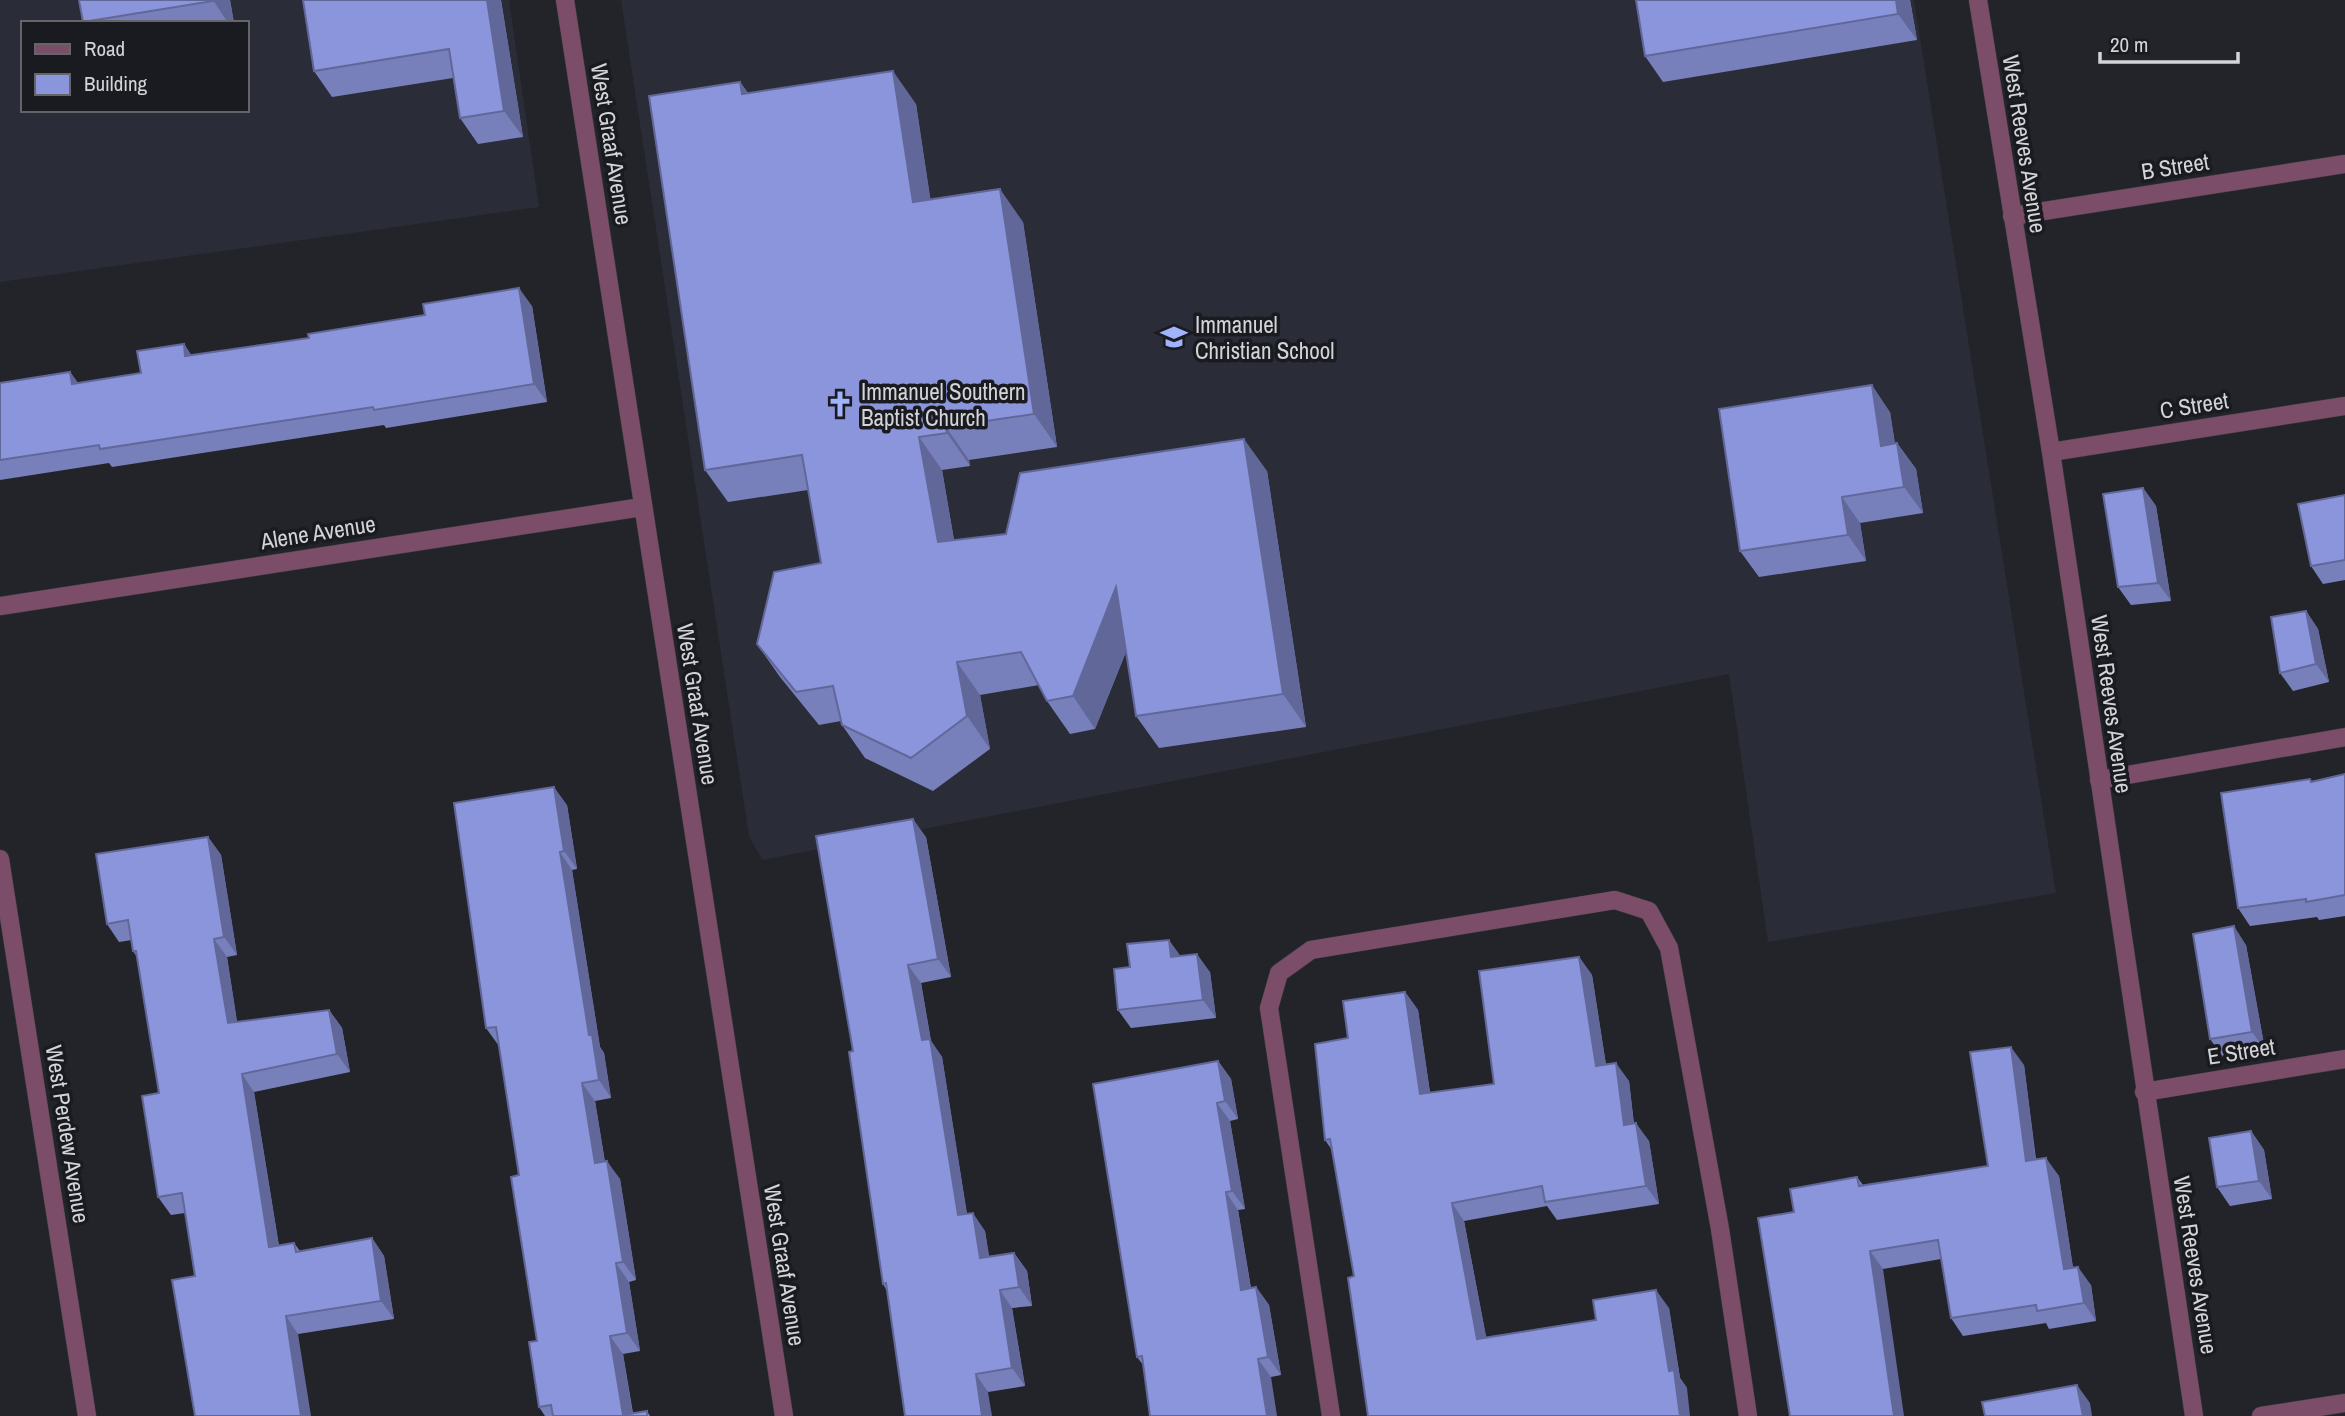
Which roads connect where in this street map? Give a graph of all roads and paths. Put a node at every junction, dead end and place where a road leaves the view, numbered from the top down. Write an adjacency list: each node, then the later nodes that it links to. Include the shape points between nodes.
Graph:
1 (565, 0): 7 (street, West Graaf Avenue)
2 (1978, 0): 4 (street, West Reeves Avenue)
3 (2345, 164): 4 (street, B Street)
4 (2012, 216): 6 (street, West Reeves Avenue)
5 (2345, 406): 6 (street, C Street)
6 (2051, 452): 10 (street, West Reeves Avenue)
7 (642, 508): 8 (street, Alene Avenue); 16 (street, West Graaf Avenue)
8 (0, 606)
9 (2345, 737): 10 (street)
10 (2099, 780): 13 (street, West Reeves Avenue)
11 (0, 859): 15 (street, West Perdew Avenue)
12 (2345, 1059): 13 (street, E Street)
13 (2144, 1092): 19 (street, West Reeves Avenue)
14 (2345, 1403): 20 (street)
15 (87, 1416)
16 (784, 1416)
17 (1331, 1416): 18 (street, via 1269,1008 1279,973 1311,950 1615,900 1649,911 1669,948 1720,1229)
18 (1748, 1416)
19 (2194, 1416)
20 (2261, 1416)

